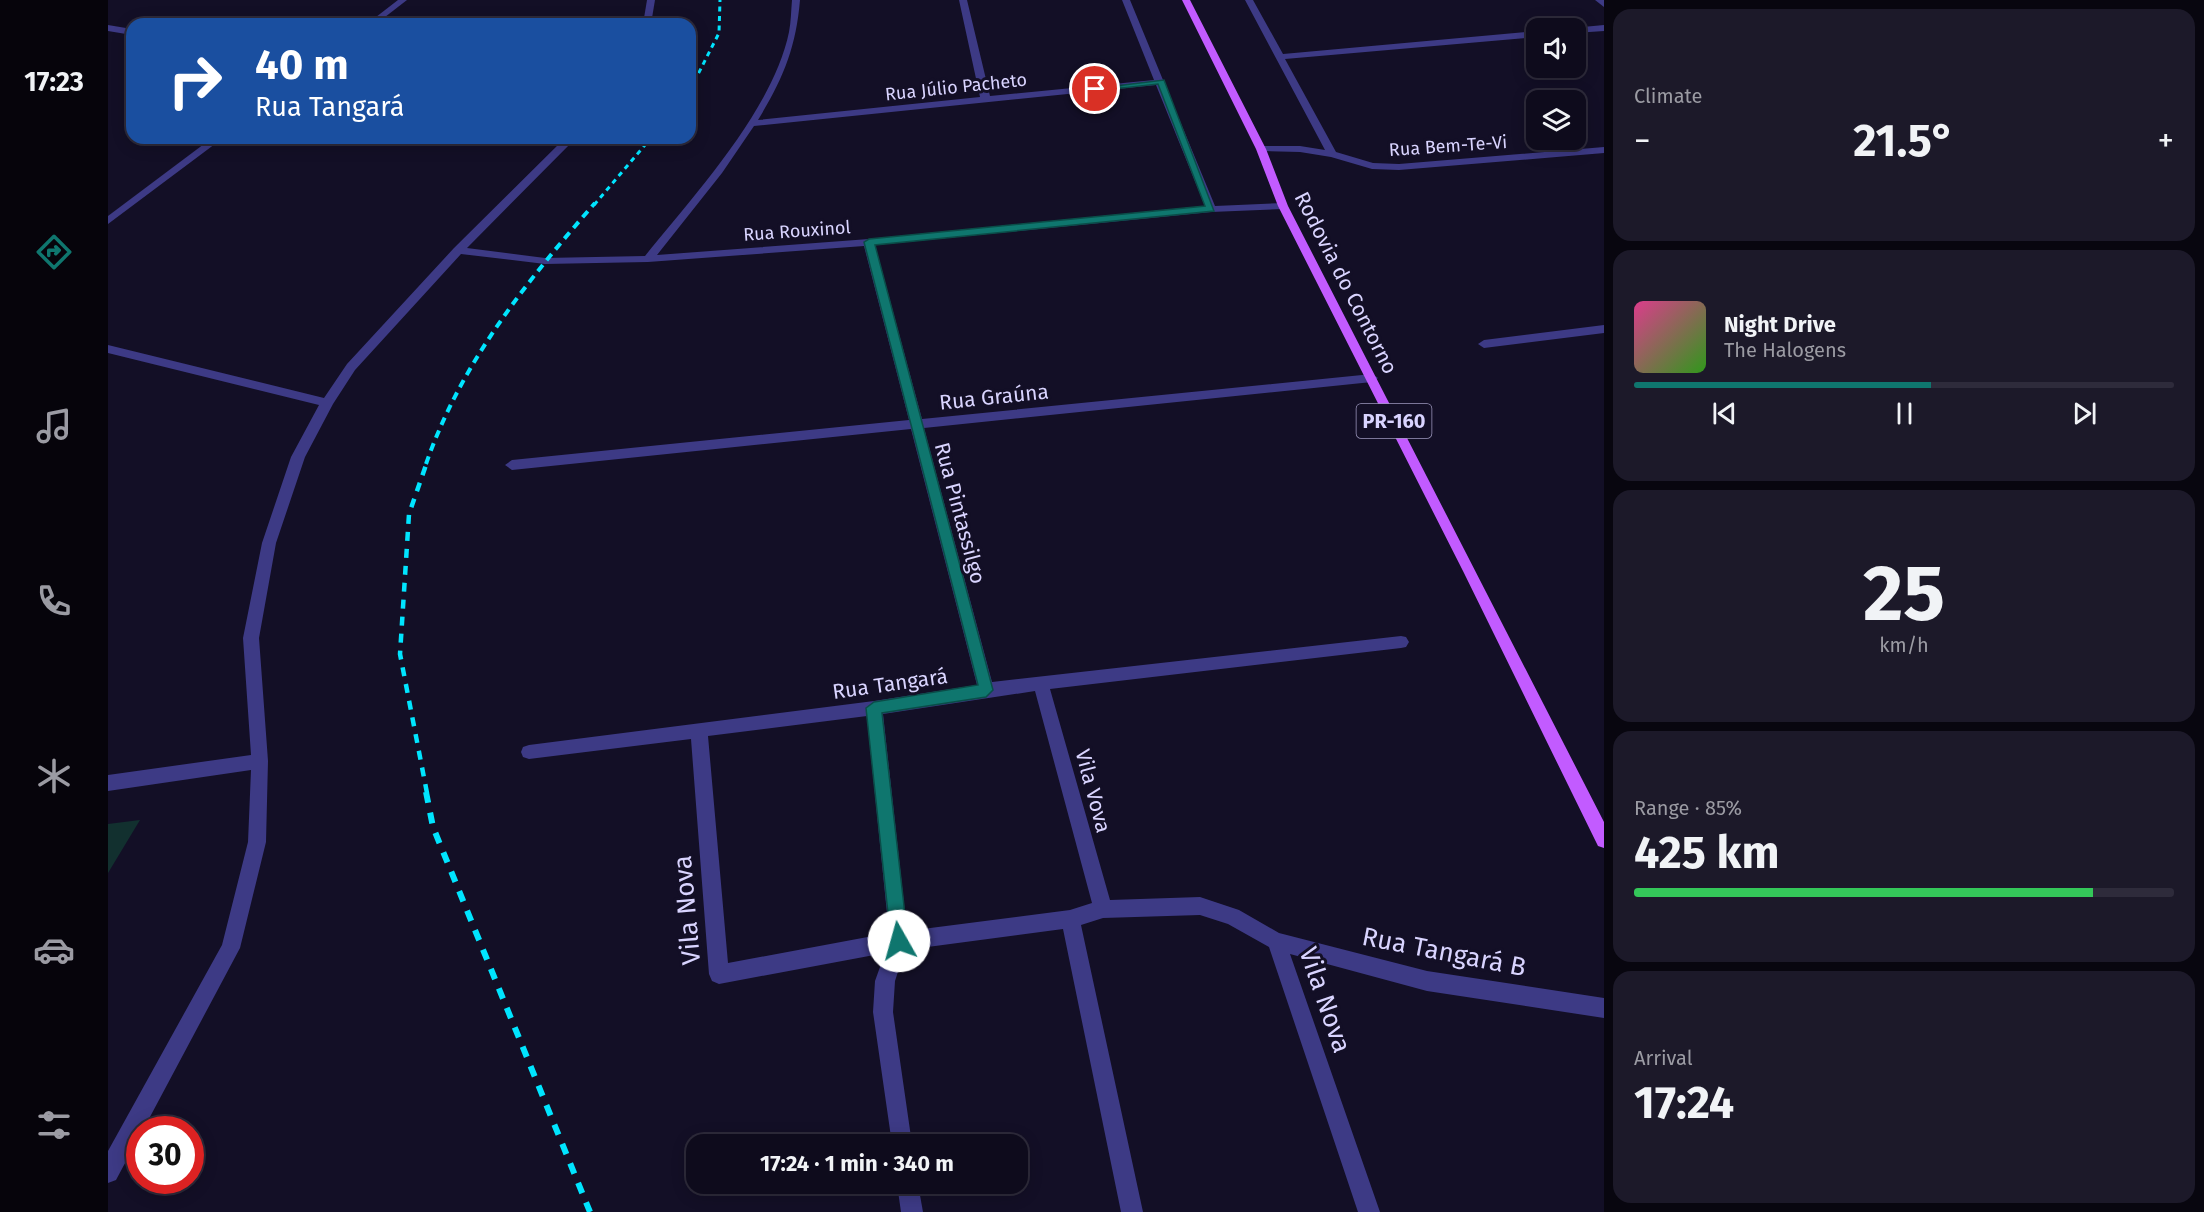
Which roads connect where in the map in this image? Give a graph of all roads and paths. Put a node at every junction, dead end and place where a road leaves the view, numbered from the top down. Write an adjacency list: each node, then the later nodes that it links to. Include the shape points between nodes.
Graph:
1 (403, 0): 10 (street)
2 (651, 0): 11 (street)
3 (796, 0): 20 (street, via 798,21)
4 (963, 0): 19 (street)
5 (1126, 0): 18 (street)
6 (1186, 0): 23 (main road, Rodovia do Contorno / PR-160)
7 (1248, 0): 17 (street)
8 (1599, 0): 9 (street)
9 (1604, 4)
10 (378, 18)
11 (648, 18)
12 (108, 28): 15 (street)
13 (1604, 28): 14 (street)
14 (1586, 29)
15 (126, 31)
16 (1526, 35): 17 (street)
17 (1281, 57): 25 (street)
18 (1161, 82): 19 (street, Rua Júlio Pacheto); 27 (street)
19 (986, 100): 20 (street, Rua Júlio Pacheto)
20 (754, 123): 31 (street)
21 (210, 144): 28 (street)
22 (565, 144): 30 (street)
23 (1261, 149): 25 (street, Rua Bem-Te-Vi); 26 (main road, Rodovia do Contorno / PR-160)
24 (1604, 150): 25 (street, Rua Bem-Te-Vi, via 1399,167 1372,166)
25 (1332, 154)
26 (1282, 206): 27 (street, Rua Rouxinol); 35 (main road, Rodovia do Contorno / PR-160)
27 (1211, 209): 29 (street, Rua Rouxinol)
28 (108, 221)
29 (869, 242): 31 (street, Rua Rouxinol); 37 (street, Rua Pintassilgo)
30 (458, 250): 31 (street, Rua Rouxinol, via 545,261); 36 (street, via 351,367)
31 (648, 259)
32 (1604, 328): 33 (street)
33 (1484, 344)
34 (108, 349): 36 (street)
35 (1372, 378): 37 (street, Rua Graúna); 47 (main road, Rodovia do Contorno / PR-160)
36 (327, 403): 45 (street, via 298,457 269,543 253,627)
37 (915, 425): 38 (street, Rua Graúna); 41 (street, Rua Pintassilgo)
38 (512, 465)
39 (1401, 642): 40 (street, Rua Tangará)
40 (1041, 685): 41 (street, Rua Tangará); 48 (street, Vila Vova)
41 (986, 690): 42 (street, Rua Tangará)
42 (874, 708): 43 (street, Rua Tangará); 50 (street)
43 (699, 731): 44 (street, Rua Tangará); 50 (street, Vila Nova, via 719,974)
44 (529, 752)
45 (260, 761): 46 (street); 54 (street, via 257,842 231,948)
46 (108, 783)
47 (1604, 840)
48 (1103, 909): 49 (street, Vila Nova); 51 (street, Vila Nova, via 1200,906 1232,916)
49 (1070, 919): 50 (street, Vila Nova); 57 (street)
50 (899, 941): 53 (street, via 885,981 883,1012)
51 (1276, 941): 52 (street, Rua Tangará B, via 1427,981); 58 (street, Vila Nova)
52 (1604, 1008)
53 (901, 1134)
54 (108, 1172)
55 (909, 1194): 56 (street)
56 (912, 1212)
57 (1132, 1212)
58 (1370, 1212)

